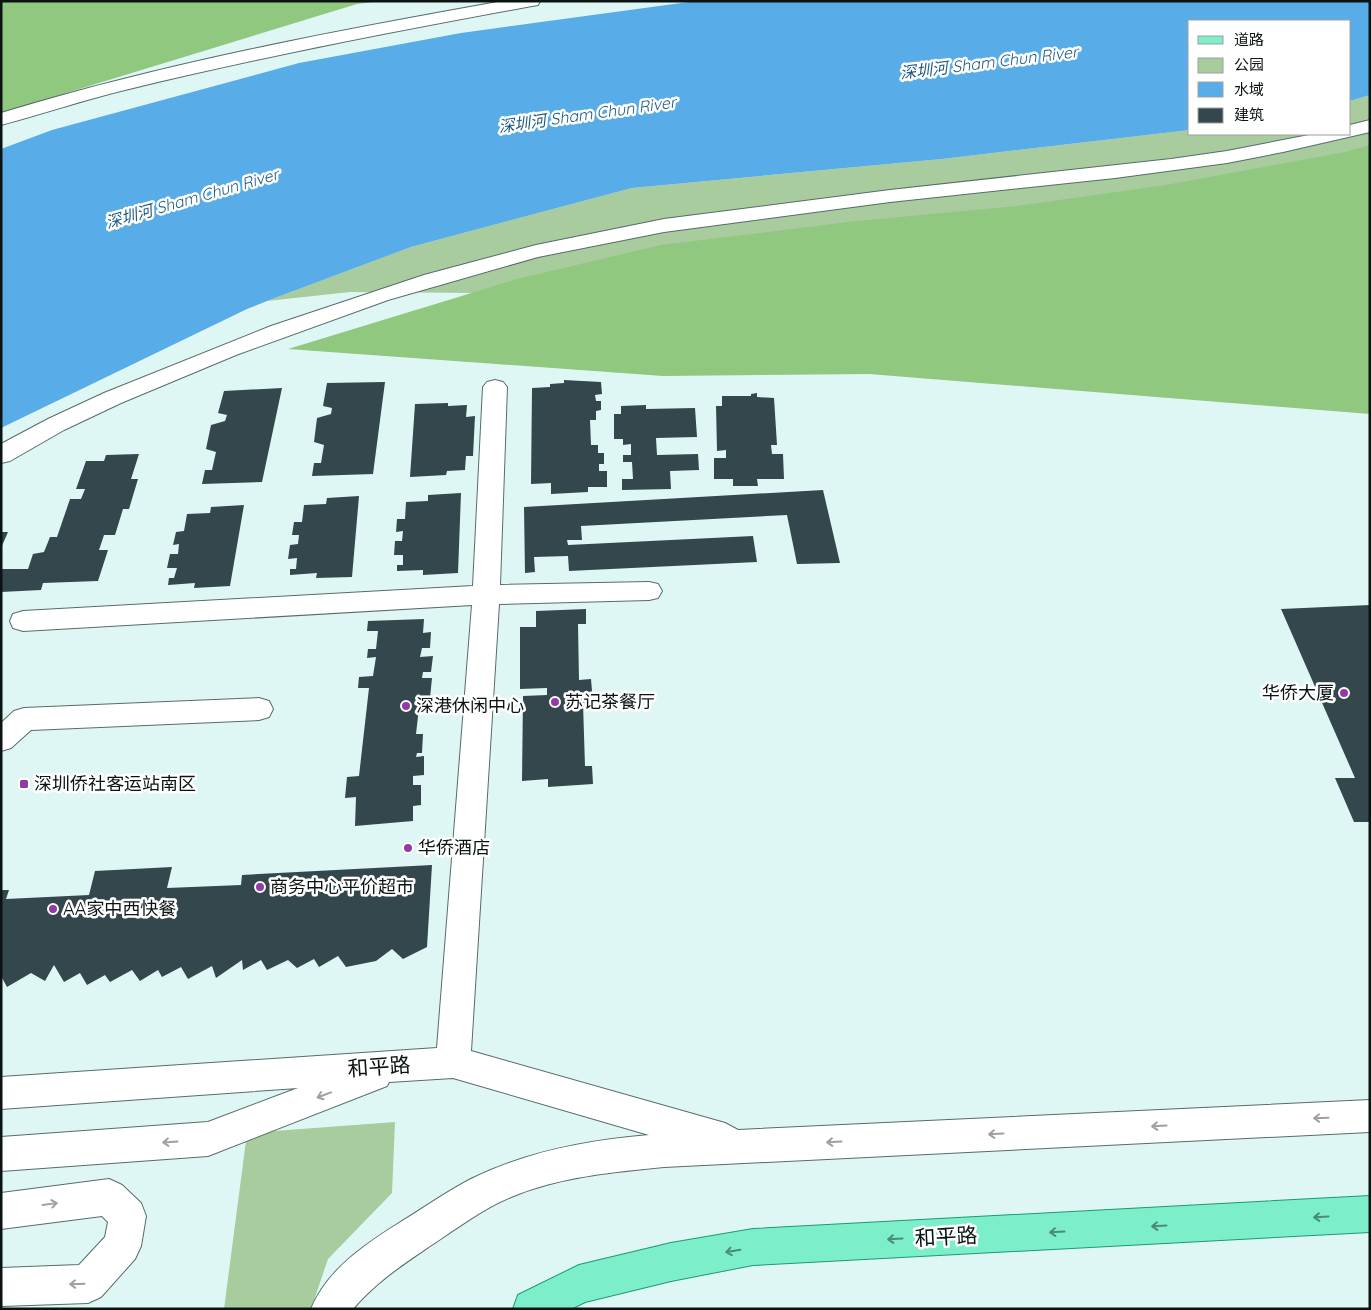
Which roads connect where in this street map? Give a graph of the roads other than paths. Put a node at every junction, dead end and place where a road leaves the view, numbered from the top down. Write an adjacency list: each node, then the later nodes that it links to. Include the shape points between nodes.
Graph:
1 (532, 1): 2 (street, via 193,69)
2 (1, 119)
3 (1370, 126): 4 (street)
4 (1351, 131)
5 (1334, 135): 7 (street, via 1199,160 644,229 547,248 462,270 258,338 138,385)
6 (495, 387): 9 (street)
7 (1, 455)
8 (649, 591): 9 (street)
9 (486, 595): 10 (street); 13 (street)
10 (23, 621)
11 (259, 709): 12 (street, via 24,719)
12 (1, 740)
13 (453, 1062): 14 (street, 和平路); 17 (street, 和平路)
14 (402, 1065): 15 (street, 和平路); 18 (street, one-way to 18, via 208,1139)
15 (1, 1092)
16 (1370, 1116): 17 (street, one-way to 17)
17 (746, 1146): 22 (street, via 612,1155 518,1176 477,1195 391,1249 358,1276)
18 (1, 1154)
19 (1, 1211): 21 (street, one-way to 21, via 109,1196 128,1216 122,1246 88,1284)
20 (1370, 1214): 23 (main road, 和平路, one-way to 23, via 753,1247 579,1284)
21 (1, 1287)
22 (330, 1309)
23 (532, 1309)

